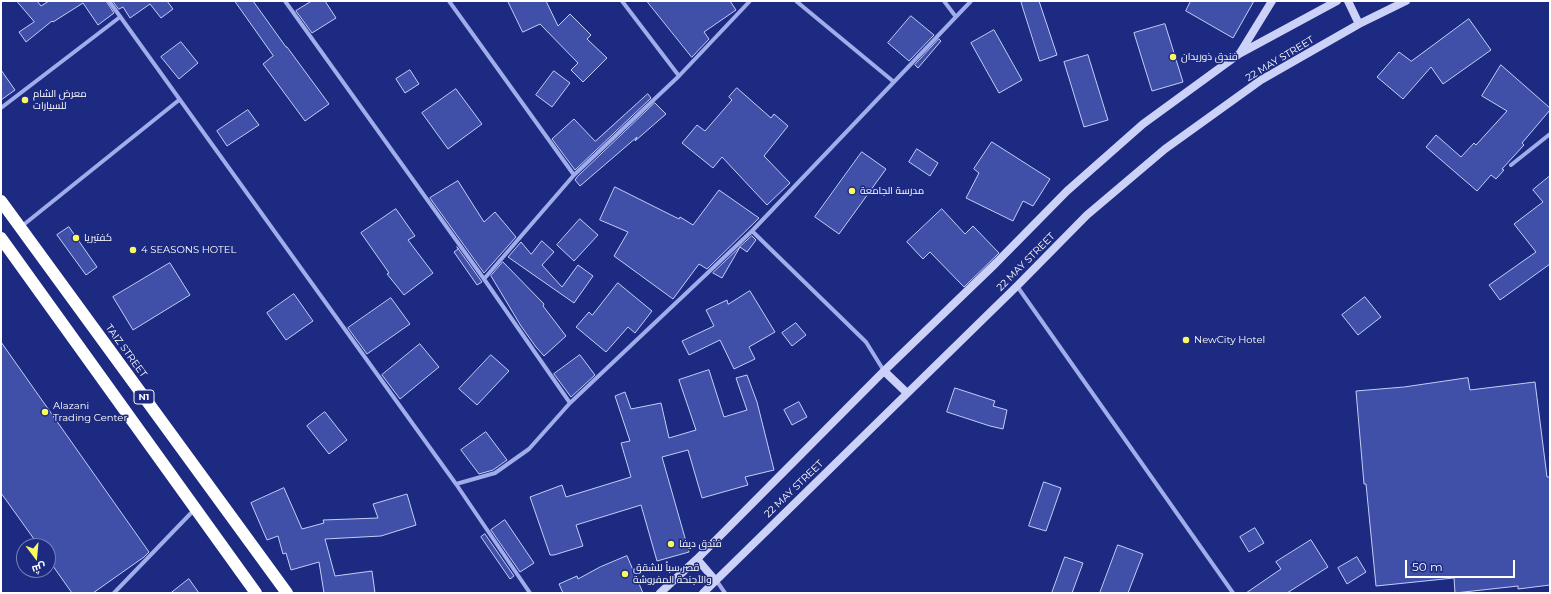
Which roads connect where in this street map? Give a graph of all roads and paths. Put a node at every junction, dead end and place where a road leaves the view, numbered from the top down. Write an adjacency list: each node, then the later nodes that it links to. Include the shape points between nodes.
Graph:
1 (109, 1): 13 (street)
2 (285, 1): 28 (street)
3 (449, 1): 23 (street)
4 (622, 1): 17 (street)
5 (750, 1): 17 (street)
6 (796, 1): 18 (street)
7 (944, 1): 14 (street)
8 (971, 1): 14 (street)
9 (1272, 1): 16 (main road)
10 (1338, 1): 16 (main road, 22 MAY STREET)
11 (1348, 1): 15 (main road)
12 (1406, 1): 15 (main road, 22 MAY STREET)
13 (120, 17): 19 (street); 20 (street)
14 (956, 17): 18 (street)
15 (1359, 24): 29 (main road, 22 MAY STREET, via 1261,80 1165,149 1087,215)
16 (1239, 54): 30 (main road, 22 MAY STREET, via 1143,124 1067,191)
17 (679, 76): 23 (street)
18 (894, 82): 26 (street)
19 (179, 100): 25 (street); 33 (street)
20 (1, 108)
21 (1550, 134): 22 (street)
22 (1511, 165)
23 (574, 175): 28 (street)
24 (1, 201): 25 (highway, TAIZ STREET / N1)
25 (20, 227): 39 (highway, TAIZ STREET / N1)
26 (752, 231): 30 (street, via 866,342); 32 (street)
27 (1, 238): 34 (highway, N1)
28 (484, 279): 32 (street)
29 (1017, 286): 31 (main road, 22 MAY STREET); 44 (street)
30 (884, 371): 31 (main road); 35 (main road, 22 MAY STREET)
31 (907, 394): 36 (main road, 22 MAY STREET)
32 (570, 403): 33 (street, via 529,449 495,473)
33 (456, 484): 40 (street)
34 (196, 508): 37 (street); 38 (highway, N1)
35 (697, 559): 36 (main road); 41 (main road, 22 MAY STREET)
36 (715, 580): 42 (main road, 22 MAY STREET); 43 (street)
37 (114, 593)
38 (256, 593)
39 (287, 593)
40 (530, 593)
41 (660, 593)
42 (703, 593)
43 (725, 593)
44 (1233, 593)

